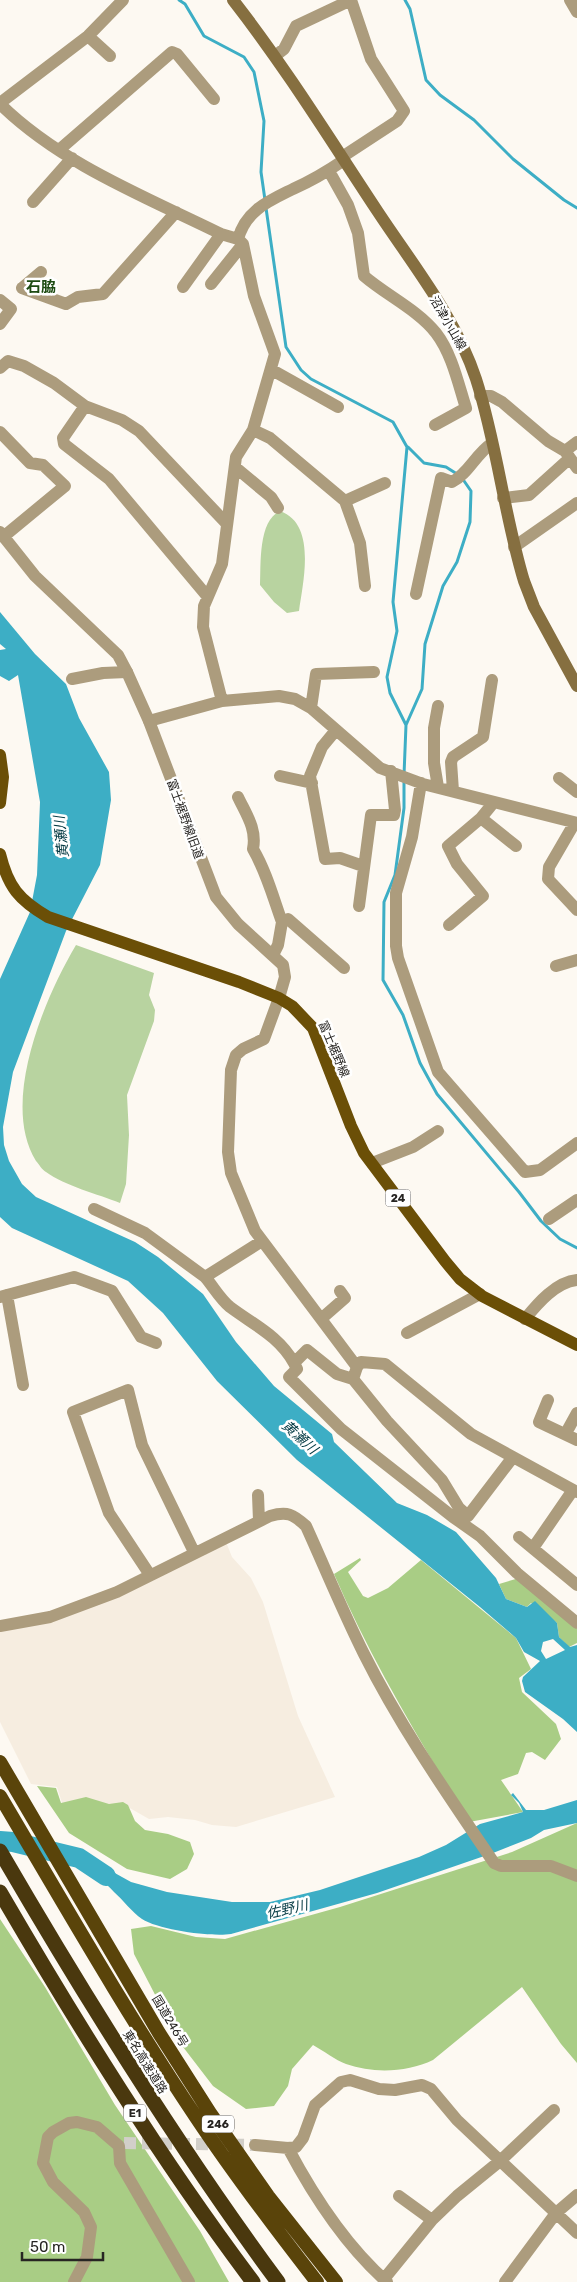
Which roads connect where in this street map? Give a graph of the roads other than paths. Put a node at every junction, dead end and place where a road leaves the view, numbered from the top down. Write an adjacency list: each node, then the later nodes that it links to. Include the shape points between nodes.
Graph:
1 (123, 0): 6 (street)
2 (233, 0): 8 (main road, 沼津小山線)
3 (351, 0): 8 (street, via 296,26 284,50); 13 (street, via 371,59 404,111 397,121)
4 (570, 0): 5 (street)
5 (577, 12)
6 (88, 36): 7 (street); 10 (street)
7 (110, 56)
8 (275, 56): 13 (main road, 沼津小山線)
9 (214, 99): 11 (street, via 172,52)
10 (0, 104): 11 (street, via 19,123)
11 (59, 150): 12 (street)
12 (72, 158): 15 (street); 16 (street)
13 (343, 159): 14 (street); 26 (main road, 沼津小山線, via 446,316 461,343)
14 (329, 171): 18 (street, via 261,205 246,221); 29 (street, via 348,205 358,233 364,276 412,312 443,345 466,408)
15 (33, 202)
16 (176, 212): 17 (street); 19 (street, via 103,294 78,297 66,304 22,288)
17 (221, 234): 18 (street); 21 (street)
18 (240, 242): 20 (street); 25 (street, via 254,296 275,354)
19 (41, 272)
20 (211, 284)
21 (183, 288)
22 (0, 300): 23 (street, via 11,308)
23 (0, 324)
24 (3, 361): 27 (street, via 24,366)
25 (272, 370): 28 (street); 30 (street)
26 (480, 396): 33 (main road, 沼津小山線); 34 (street, via 490,396 502,402)
27 (85, 406): 41 (street, via 122,420 139,431); 46 (street, via 63,438 64,444 109,479)
28 (338, 407)
29 (435, 425)
30 (253, 430): 35 (street, via 236,457); 38 (street, via 270,438)
31 (0, 432): 42 (street, via 30,463 43,465 65,486)
32 (577, 442): 34 (street)
33 (491, 444): 37 (main road, 沼津小山線); 45 (street, via 480,451 462,475 452,482 441,478)
34 (570, 459): 37 (street, via 529,494)
35 (235, 467): 40 (street, via 272,497); 41 (street)
36 (385, 483): 38 (street)
37 (503, 498): 43 (main road, 沼津小山線)
38 (345, 501): 44 (street, via 360,543)
39 (577, 503): 43 (street)
40 (278, 508)
41 (226, 523): 46 (street, via 222,564)
42 (2, 534): 47 (street, 富士裾野線旧道, via 35,576 118,656)
43 (514, 547): 51 (main road, 沼津小山線, via 534,606)
44 (365, 586)
45 (416, 594)
46 (208, 596): 52 (street, via 203,627)
47 (127, 672): 49 (street); 55 (street, 富士裾野線旧道)
48 (374, 672): 54 (street, via 316,674)
49 (72, 679)
50 (492, 680): 64 (street, via 483,737 453,757 451,762)
51 (576, 680)
52 (222, 701): 54 (street, via 279,696 295,699); 55 (street)
53 (438, 706): 63 (street, via 434,763)
54 (311, 708): 56 (street)
55 (149, 721): 78 (street, 富士裾野線旧道, via 216,897 238,924)
56 (336, 730): 58 (street, via 375,764); 62 (street, via 322,747 310,776)
57 (0, 755): 68 (main road)
58 (394, 772): 61 (street); 73 (street, via 394,815 371,815)
59 (280, 776): 62 (street)
60 (559, 778): 65 (street)
61 (416, 781): 63 (street); 84 (street, via 412,837 396,893 396,946 438,1072 525,1172 540,1170)
62 (312, 784): 73 (street, via 325,860 340,858)
63 (438, 787): 64 (street)
64 (453, 791): 67 (street)
65 (577, 792)
66 (238, 798): 76 (street, via 254,829 253,849 265,868 266,880)
67 (494, 802): 69 (street); 70 (street)
68 (0, 803)
69 (481, 818): 71 (street); 77 (street, via 448,846 457,864 483,896)
70 (575, 823): 75 (street, via 549,867 548,879)
71 (516, 846)
72 (0, 854): 82 (main road, 富士裾野線 / 24, via 5,874 17,895 48,917)
73 (363, 866): 74 (street)
74 (360, 906)
75 (577, 910)
76 (282, 922): 78 (street); 81 (street, via 288,919)
77 (449, 925)
78 (273, 954): 82 (street, 富士裾野線旧道, via 283,965 285,977)
79 (577, 960): 80 (street)
80 (556, 966)
81 (344, 968)
82 (278, 998): 85 (main road, 富士裾野線 / 24, via 292,1006 313,1028 351,1126); 89 (street, 富士裾野線旧道, via 268,1033 264,1039 236,1055 231,1070 228,1152 231,1174 255,1232)
83 (438, 1131): 85 (street, via 413,1147)
84 (577, 1143)
85 (372, 1164): 93 (main road, 富士裾野線 / 24, via 445,1262)
86 (577, 1200): 88 (street)
87 (94, 1209): 90 (street, via 145,1233)
88 (549, 1219)
89 (262, 1241): 90 (street); 95 (street, 富士裾野線旧道)
90 (205, 1277): 100 (street, via 229,1306 286,1348)
91 (577, 1280): 96 (street, via 552,1291)
92 (340, 1291): 95 (street, via 345,1298)
93 (480, 1294): 96 (main road, 富士裾野線 / 24); 97 (street)
94 (4, 1296): 98 (street, via 74,1277 112,1291 141,1337); 102 (street)
95 (321, 1319): 101 (street, 富士裾野線旧道)
96 (525, 1319): 99 (main road, 富士裾野線 / 24)
97 (407, 1333)
98 (156, 1342)
99 (577, 1346)
100 (294, 1363): 101 (street, via 307,1350 337,1374); 112 (street, via 297,1369 290,1377 341,1429)
101 (355, 1373): 107 (street, via 361,1362 386,1364 472,1434); 110 (street, 富士裾野線旧道, via 387,1421 442,1480)
102 (23, 1385)
103 (548, 1400): 105 (street, via 539,1422)
104 (577, 1413): 105 (street)
105 (566, 1433): 106 (street)
106 (577, 1440)
107 (513, 1457): 108 (street); 110 (street)
108 (575, 1491): 114 (street)
109 (258, 1495): 111 (street)
110 (468, 1516): 112 (street)
111 (259, 1521): 115 (street); 123 (street, via 284,1512 295,1515 306,1526 364,1654 422,1757 494,1863 501,1866 551,1866)
112 (472, 1530): 118 (street)
113 (519, 1537): 114 (street)
114 (533, 1548): 117 (street)
115 (194, 1552): 116 (street); 116 (street, via 142,1445 128,1390 73,1412 109,1513)
116 (150, 1576): 119 (street, via 50,1617)
117 (577, 1585)
118 (577, 1623)
119 (0, 1626)
120 (0, 1762): 140 (highway, 国道246号 / 246, via 159,2033 210,2113 268,2196)
121 (0, 1796): 139 (highway, 246, via 195,2116 256,2204)
122 (0, 1850): 138 (highway, 東名高速道路 / E1, via 179,2142)
123 (577, 1876)
124 (0, 1892): 137 (highway, E1, via 156,2145)
125 (554, 2110): 128 (street)
126 (255, 2145): 127 (street)
127 (288, 2148): 128 (street, via 301,2142 315,2106 341,2082 350,2080 379,2089 422,2085 431,2089 457,2120); 134 (street, via 310,2190 346,2238)
128 (500, 2161): 131 (street); 132 (street)
129 (577, 2194): 131 (street)
130 (398, 2196): 132 (street)
131 (556, 2213): 133 (street); 141 (street)
132 (432, 2220): 134 (street)
133 (577, 2233)
134 (386, 2280)
135 (74, 2282): 136 (street, via 87,2257 91,2227 84,2212 53,2182 43,2163 48,2138 60,2127 77,2122 97,2127 122,2144 120,2163)
136 (189, 2282)
137 (253, 2282)
138 (278, 2282)
139 (317, 2282)
140 (336, 2282)
141 (504, 2282)

